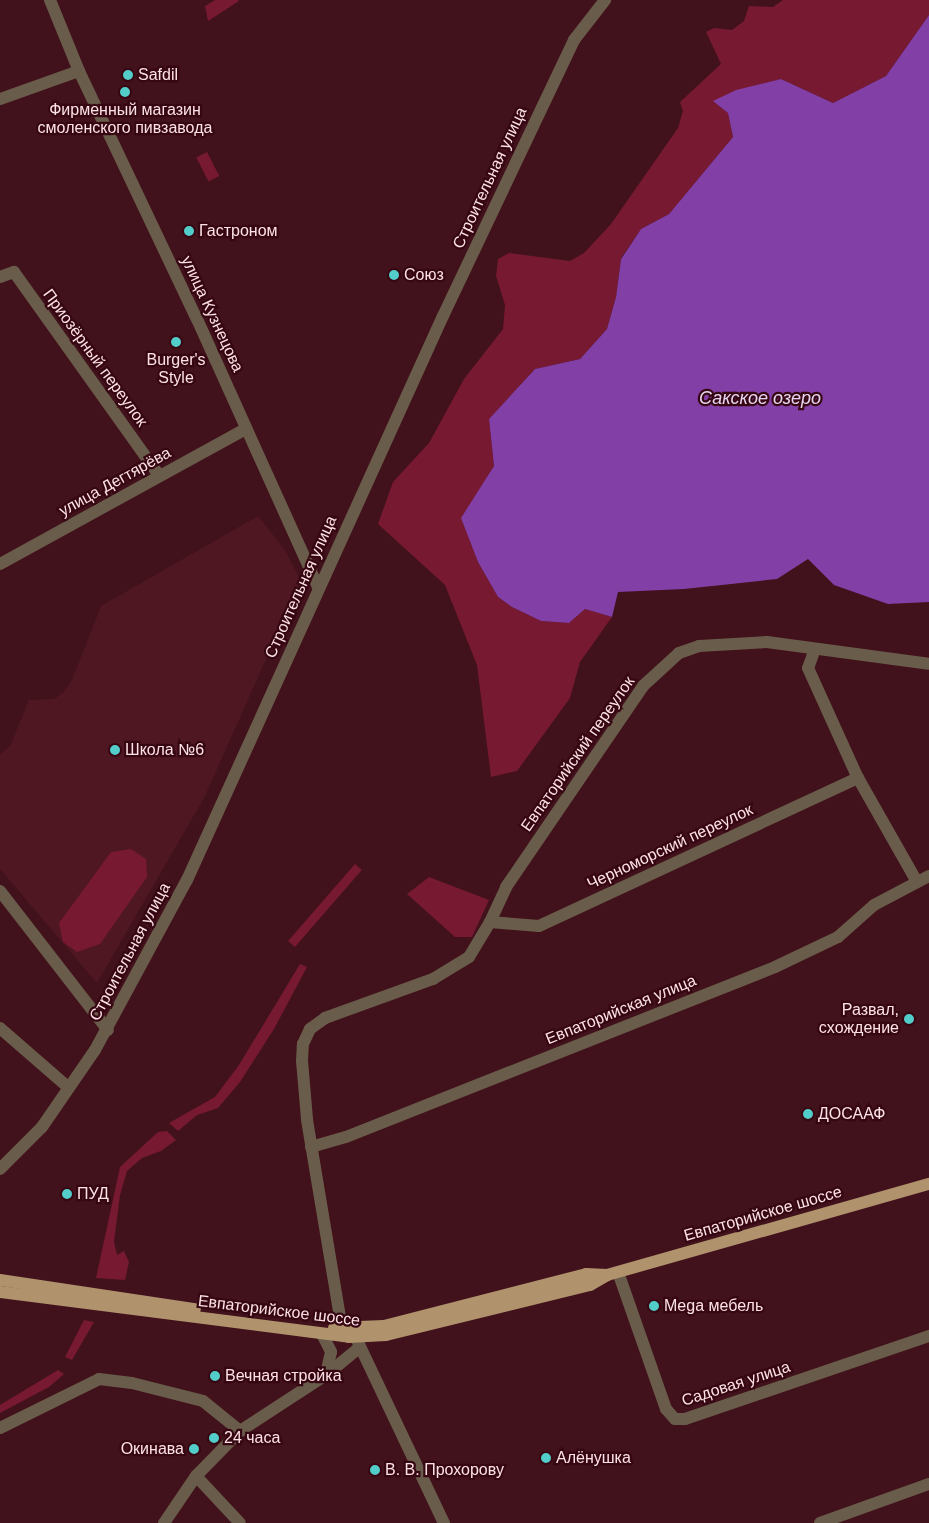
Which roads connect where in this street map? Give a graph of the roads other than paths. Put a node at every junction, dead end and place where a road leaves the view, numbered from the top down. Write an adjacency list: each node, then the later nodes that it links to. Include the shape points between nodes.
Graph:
1 (50, 0): 3 (street, улица Кузнецова)
2 (605, 0): 9 (street, Строительная улица, via 574,40)
3 (79, 71): 4 (street); 6 (street, улица Кузнецова)
4 (0, 99)
5 (0, 277): 7 (street, Приозёрный переулок, via 14,272)
6 (246, 429): 7 (street, улица Дегтярёва); 9 (street, улица Кузнецова)
7 (159, 475): 8 (street, улица Дегтярёва)
8 (0, 564)
9 (318, 587): 18 (street, Строительная улица, via 199,857)
10 (815, 649): 11 (street, Евпаторийский переулок); 12 (street, via 808,668); 16 (street, Евпаторийский переулок, via 767,642 699,646 679,653 643,686 506,887)
11 (929, 664)
12 (858, 778): 14 (street); 16 (street, Черноморский переулок, via 539,926)
13 (929, 876): 14 (street, Евпаторийская улица)
14 (916, 880): 20 (street, Евпаторийская улица, via 874,905 838,936 775,966 346,1137)
15 (0, 891): 18 (street)
16 (490, 922): 20 (street, Евпаторийский переулок, via 475,951 454,968 433,979 325,1018 310,1029 303,1044 302,1061)
17 (0, 1028): 19 (street)
18 (108, 1030): 19 (street, Строительная улица)
19 (69, 1088): 21 (street, Строительная улица, via 42,1127)
20 (311, 1147): 26 (street, Евпаторийский переулок)
21 (0, 1169)
22 (929, 1184): 23 (main road, Евпаторийское шоссе)
23 (613, 1273): 26 (main road, Евпаторийское шоссе, via 586,1274 384,1326); 28 (street, Садовая улица, via 666,1409 675,1420); 29 (main road, Евпаторийское шоссе, via 590,1285)
24 (0, 1280): 26 (main road, Евпаторийское шоссе)
25 (0, 1292): 27 (main road, Евпаторийское шоссе)
26 (342, 1329)
27 (322, 1334): 29 (main road, Евпаторийское шоссе); 30 (street, via 332,1358)
28 (929, 1336)
29 (358, 1342): 30 (street); 37 (street)
30 (326, 1375): 32 (street)
31 (0, 1428): 32 (street, via 98,1379 132,1383 202,1401)
32 (240, 1431): 33 (street)
33 (196, 1476): 35 (street); 36 (street)
34 (929, 1484): 38 (street)
35 (164, 1523)
36 (240, 1523)
37 (444, 1523)
38 (820, 1523)

